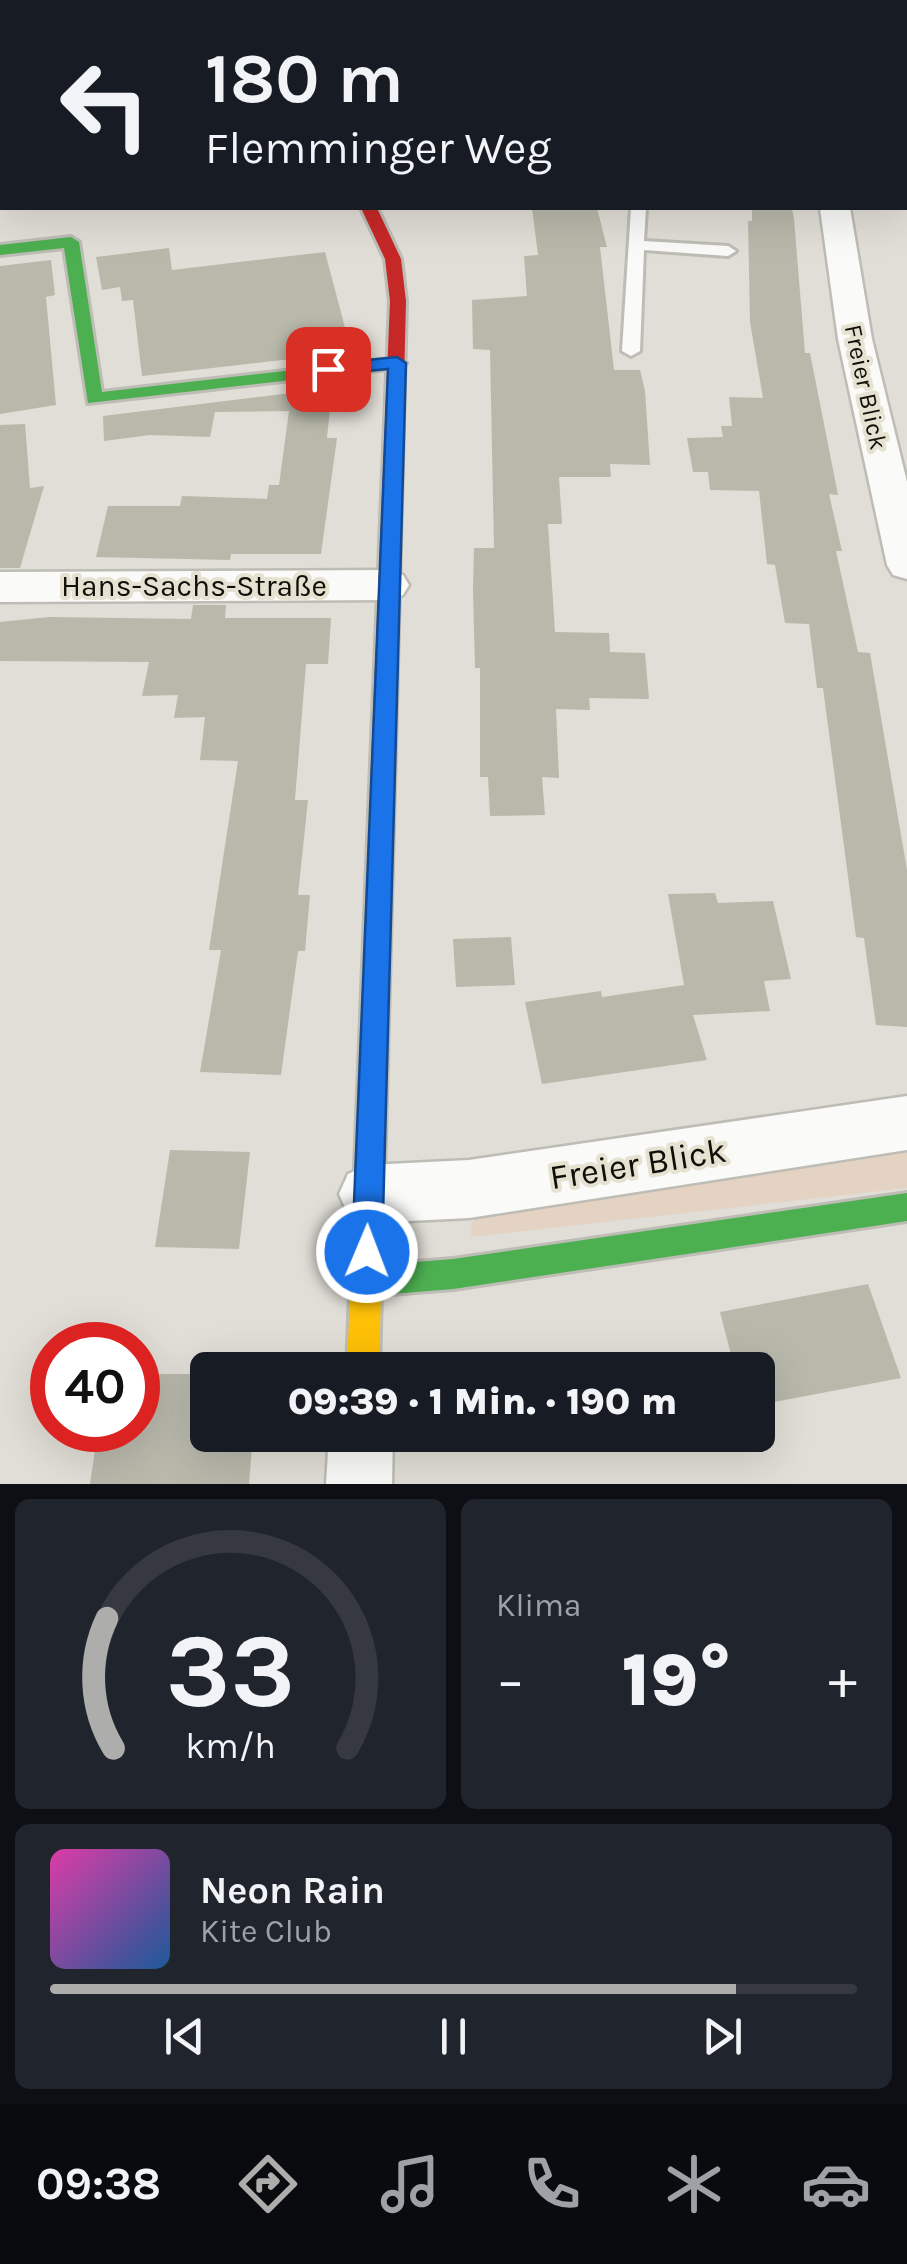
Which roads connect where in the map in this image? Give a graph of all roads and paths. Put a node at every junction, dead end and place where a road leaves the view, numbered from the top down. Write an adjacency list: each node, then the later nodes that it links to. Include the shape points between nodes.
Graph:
1 (370, 210): 8 (street, via 393,258)
2 (638, 210): 4 (lane)
3 (835, 210): 9 (street, Freier Blick, via 855,339)
4 (637, 245): 6 (lane); 7 (lane)
5 (0, 250): 8 (street, via 71,242 94,398)
6 (728, 251)
7 (631, 351)
8 (397, 363): 10 (street)
9 (907, 565)
10 (389, 586): 11 (street, Hans-Sachs-Straße); 13 (street)
11 (0, 588)
12 (907, 1123): 13 (street, Freier Blick, via 470,1189)
13 (368, 1194): 15 (street)
14 (907, 1207): 15 (street)
15 (366, 1281): 16 (street)
16 (364, 1352)
17 (360, 1452): 18 (street)
18 (359, 1484)

